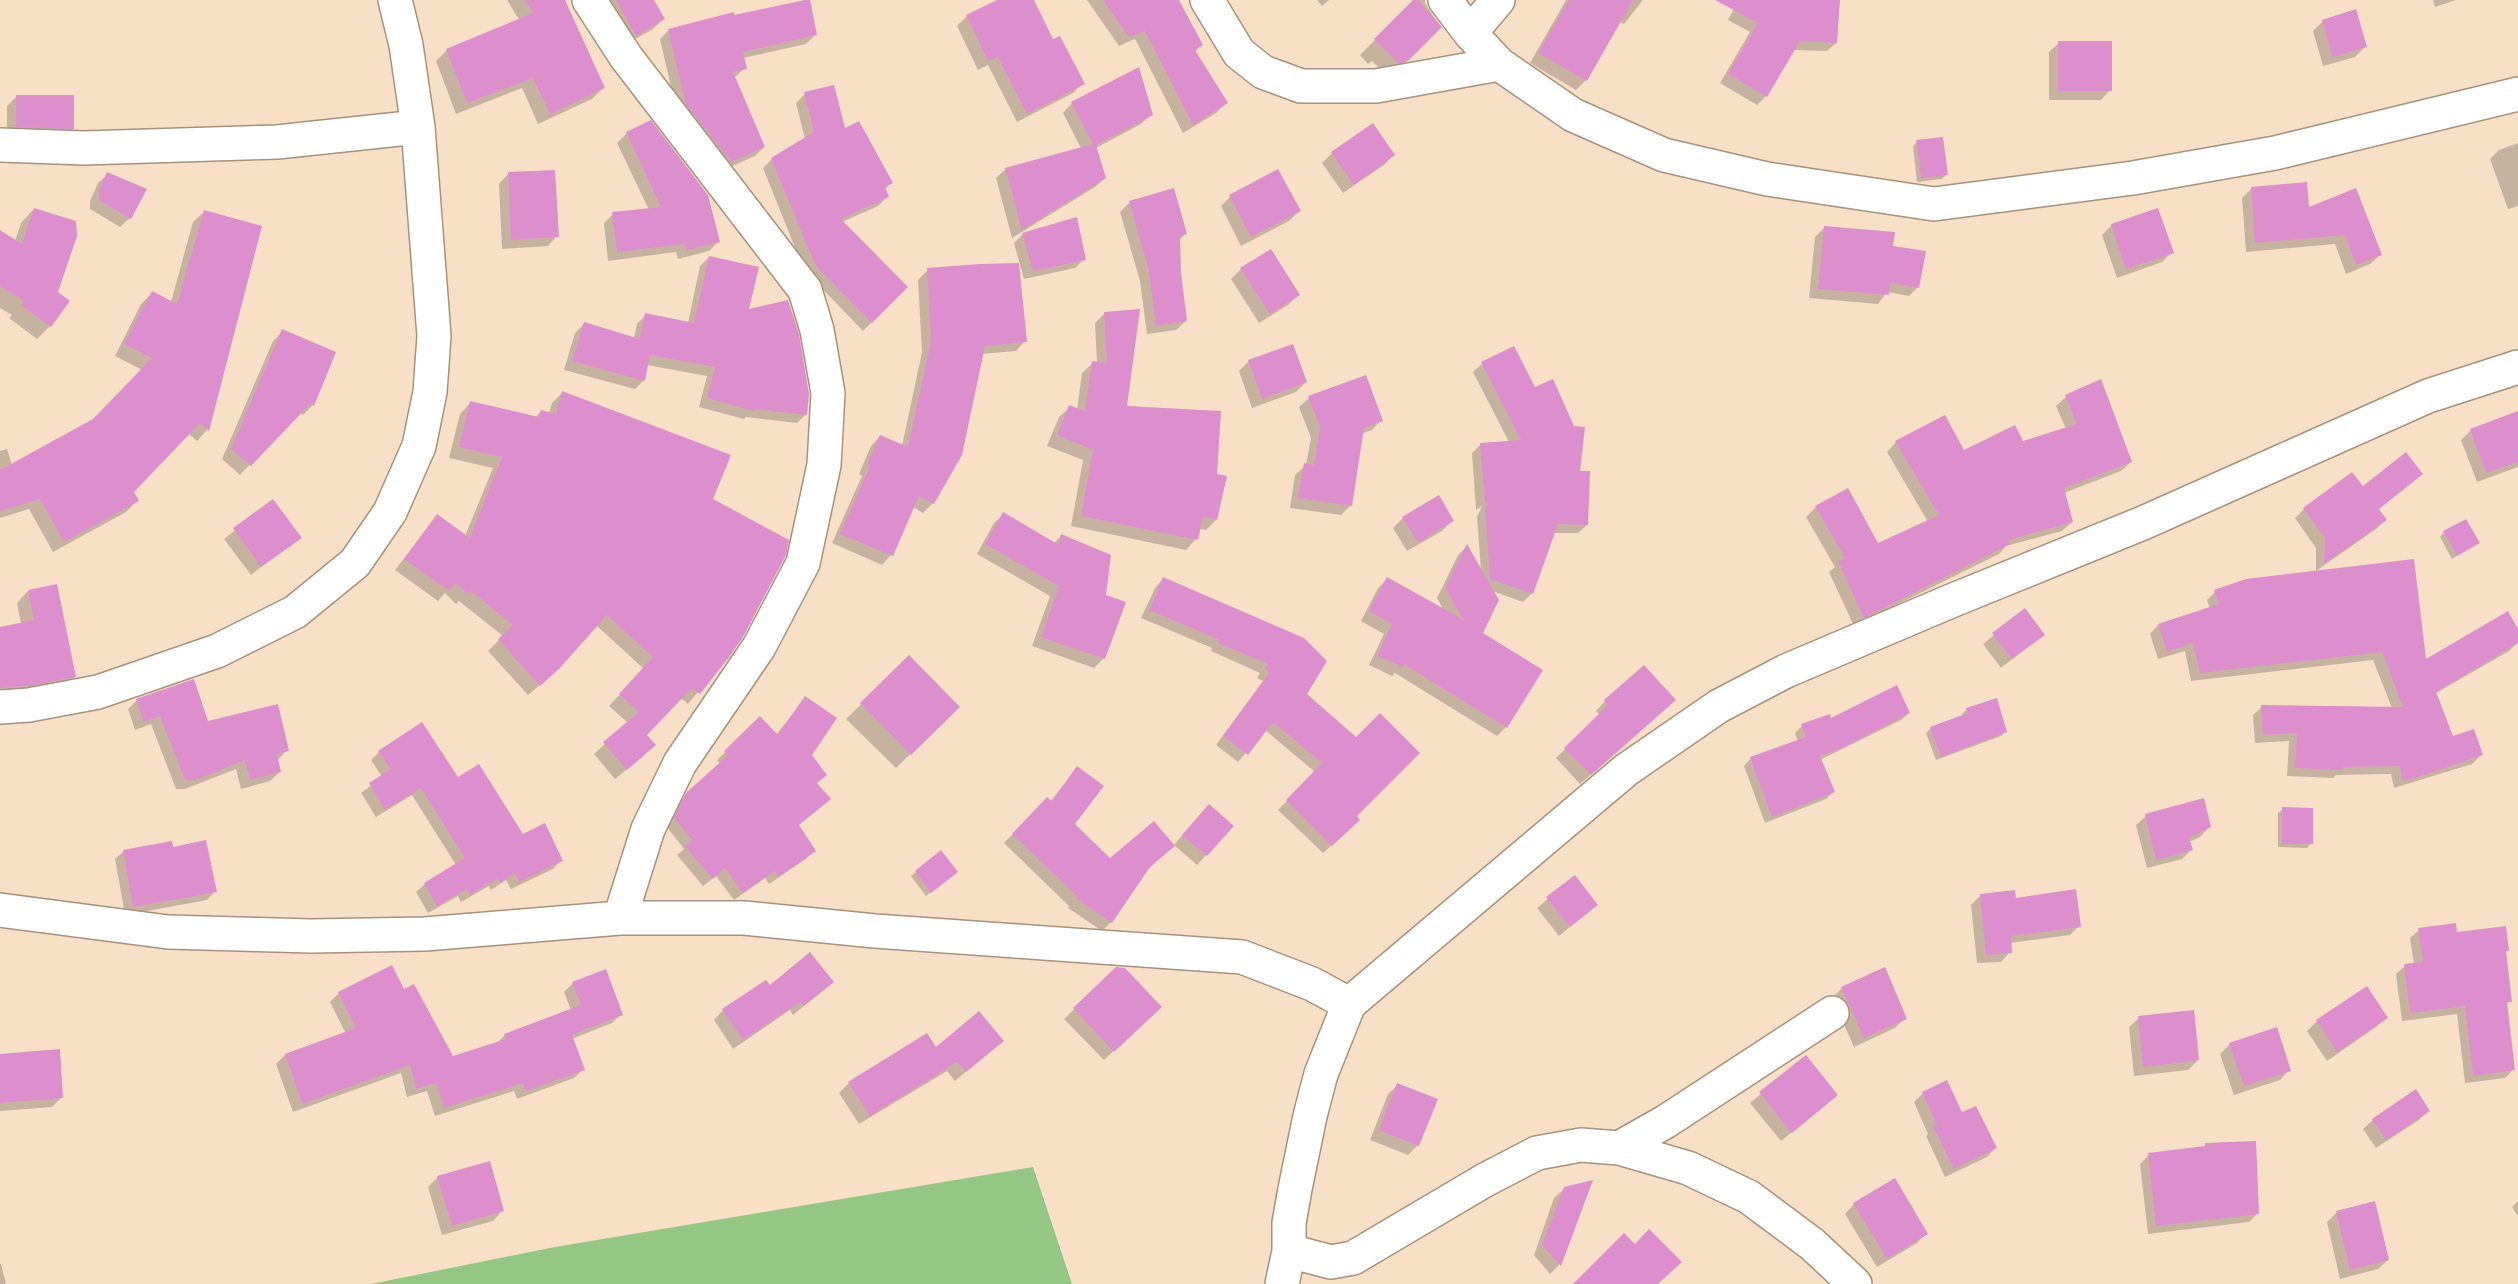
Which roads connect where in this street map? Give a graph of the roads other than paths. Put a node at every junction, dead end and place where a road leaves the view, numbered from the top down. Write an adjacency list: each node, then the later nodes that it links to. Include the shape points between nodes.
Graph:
1 (395, 0): 9 (street)
2 (590, 0): 14 (street, via 626,57 805,290 828,393 824,465 803,563 759,647 680,763 648,829)
3 (1207, 0): 7 (street, via 1239,52 1263,72 1301,86 1376,86)
4 (1445, 0): 6 (street)
5 (1498, 0): 6 (street)
6 (1470, 33): 7 (street)
7 (1499, 64): 8 (street, via 1573,115 1664,155 1767,178 1934,204 2133,178 2275,153)
8 (2518, 94)
9 (418, 127): 10 (street, via 277,142 84,148); 12 (street, via 434,336 430,392 419,446 390,512 355,563 295,612 217,651 98,692)
10 (0, 145)
11 (2518, 367): 15 (street, via 2428,396 2143,523 1786,671 1719,706 1626,770)
12 (0, 707)
13 (0, 910): 14 (street, via 168,932 311,936 425,934)
14 (620, 918): 15 (street, via 744,918 1242,957 1312,984)
15 (1349, 1004): 18 (street, via 1321,1074 1313,1106 1289,1223)
16 (1832, 1013): 17 (street, via 1665,1122)
17 (1618, 1148): 18 (street, via 1581,1145 1537,1153 1353,1258 1331,1262); 20 (street, via 1688,1168 1749,1197 1812,1244)
18 (1289, 1251): 19 (street)
19 (1282, 1284)
20 (1855, 1284)

